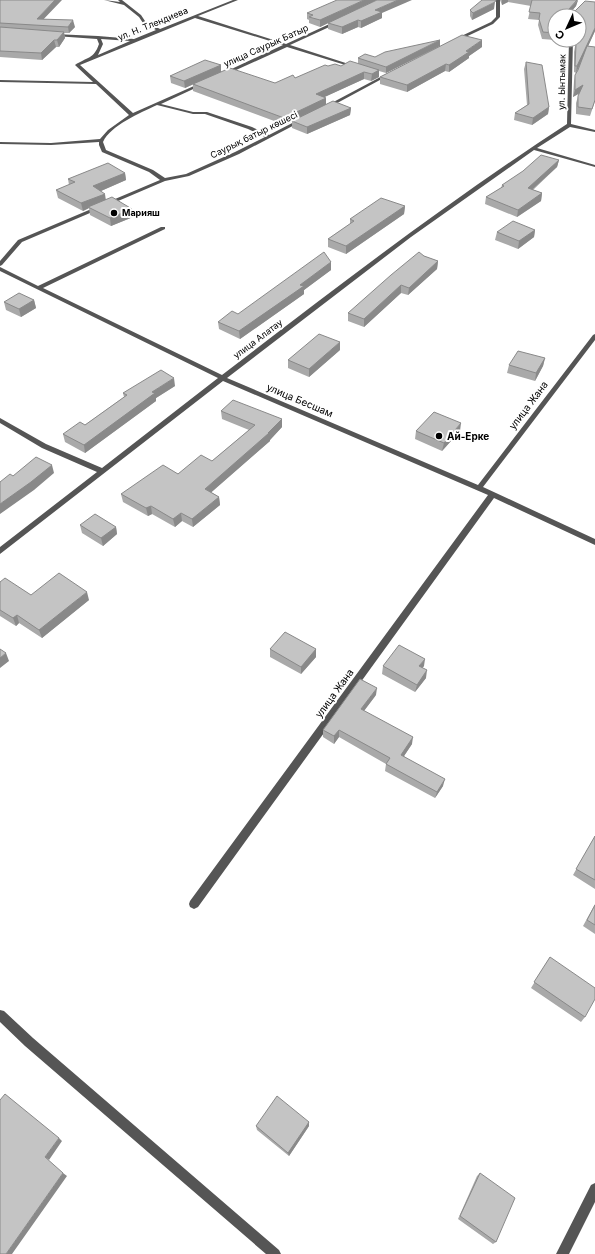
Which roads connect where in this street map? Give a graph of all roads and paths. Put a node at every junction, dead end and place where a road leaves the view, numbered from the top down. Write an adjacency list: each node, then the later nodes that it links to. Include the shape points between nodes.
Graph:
1 (106, 0): 5 (street)
2 (120, 0): 5 (street)
3 (236, 0): 6 (street, ул. Н. Тлендиева)
4 (498, 0): 12 (street, via 498,18)
5 (126, 5): 8 (street, via 144,22)
6 (194, 16): 8 (street, ул. Н. Тлендиева); 13 (street)
7 (343, 19): 13 (street, улица Саурык Батыр)
8 (159, 30): 11 (street, ул. Н. Тлендиева)
9 (53, 34): 10 (street)
10 (98, 37): 11 (street); 15 (street, via 101,44)
11 (135, 40): 15 (street, ул. Н. Тлендиева)
12 (449, 44)
13 (288, 45): 16 (street); 18 (street, улица Саурык Батыр)
14 (571, 48): 28 (street, ул. Ынтымак)
15 (94, 57): 23 (street, ул. Н. Тлендиева, via 77,65)
16 (363, 69)
17 (392, 73): 20 (street)
18 (222, 74)
19 (378, 74): 20 (street)
20 (385, 76): 25 (street)
21 (0, 81): 23 (street)
22 (208, 81): 24 (street)
23 (97, 83): 26 (street)
24 (157, 104): 26 (street); 30 (street, via 193,113 205,113)
25 (324, 108)
26 (132, 115): 31 (street)
27 (310, 116): 30 (street, Саурық батыр көшесі)
28 (569, 125): 29 (street); 33 (street, улица Алатау)
29 (595, 131)
30 (269, 137): 35 (street, Саурық батыр көшесі, via 188,175)
31 (101, 140): 32 (street, via 51,144); 35 (street, via 104,151 151,171)
32 (0, 143)
33 (533, 148): 34 (street); 41 (street, улица Алатау, via 402,241)
34 (595, 166)
35 (164, 180): 37 (street, Саурық батыр көшесі, via 20,241)
36 (163, 228): 39 (street)
37 (0, 264)
38 (0, 269): 39 (street, улица Бесшам)
39 (38, 288): 41 (street, улица Бесшам)
40 (595, 336): 44 (street, улица Жана)
41 (222, 378): 43 (street, улица Алатау); 44 (street, улица Бесшам)
42 (0, 420): 43 (street, via 44,446)
43 (102, 471): 47 (street, улица Алатау)
44 (479, 488): 45 (street, улица Бесшам)
45 (492, 495): 46 (street, улица Бесшам); 48 (street, улица Жана)
46 (595, 542)
47 (0, 551)
48 (194, 904)
49 (0, 1015): 51 (street, via 28,1042)
50 (595, 1189): 52 (street)
51 (275, 1254)
52 (562, 1254)

